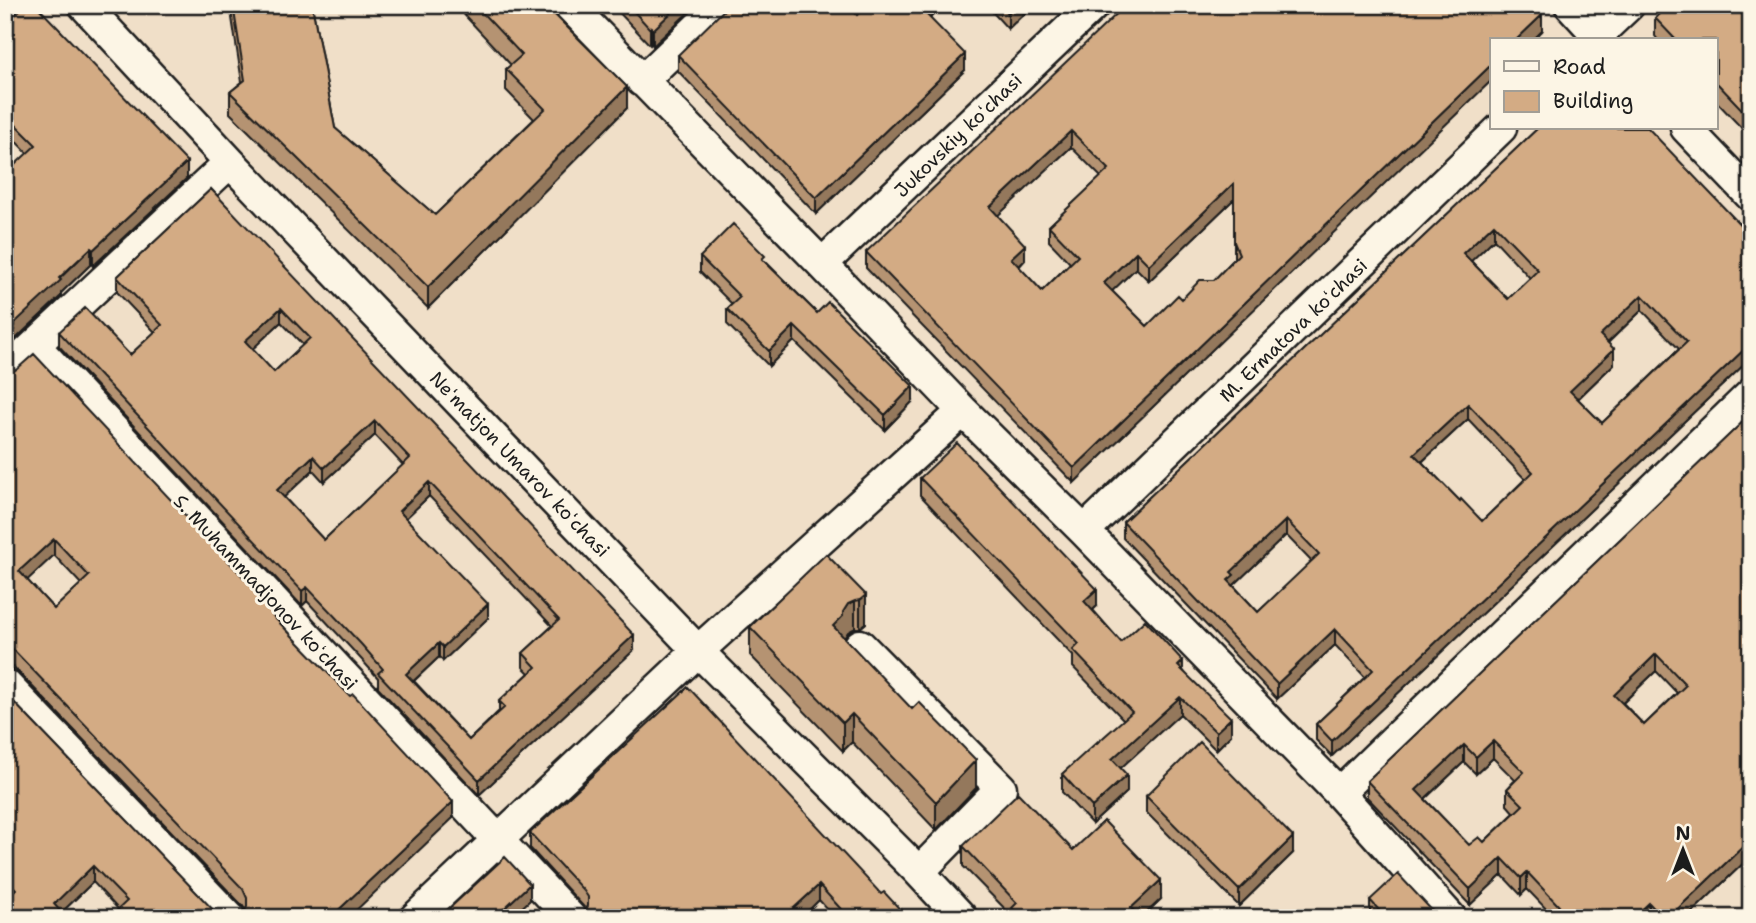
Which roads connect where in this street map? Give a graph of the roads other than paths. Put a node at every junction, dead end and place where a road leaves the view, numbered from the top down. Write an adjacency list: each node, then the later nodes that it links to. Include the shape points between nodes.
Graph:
1 (13, 5): 8 (street)
2 (84, 5): 13 (street, Neʻmatjon Umarov koʻchasi)
3 (569, 5): 10 (street)
4 (721, 5): 10 (street)
5 (1094, 5): 15 (street, Jukovskiy koʻchasi)
6 (1570, 5): 9 (street)
7 (1629, 5): 9 (street)
8 (5, 13)
9 (1597, 38)
10 (642, 80): 15 (street)
11 (1499, 130): 20 (street, M. Ermatova koʻchasi)
12 (1688, 130): 14 (street)
13 (230, 162): 16 (street); 22 (street, Neʻmatjon Umarov koʻchasi)
14 (1751, 196)
15 (822, 264): 19 (street)
16 (35, 346): 17 (street); 25 (street, S. Muhammadjonov koʻchasi)
17 (5, 373)
18 (1751, 394): 24 (street)
19 (963, 411): 20 (street); 22 (street)
20 (1084, 531): 24 (street)
21 (860, 645): 26 (street, via 1001,788)
22 (698, 651): 25 (street); 26 (street, Neʻmatjon Umarov koʻchasi)
23 (9, 697): 27 (street)
24 (1339, 793): 31 (street)
25 (498, 839): 28 (street); 29 (street, S. Muhammadjonov koʻchasi)
26 (919, 872): 30 (street, Neʻmatjon Umarov koʻchasi)
27 (230, 918)
28 (415, 918)
29 (571, 918)
30 (961, 918)
31 (1451, 918)

